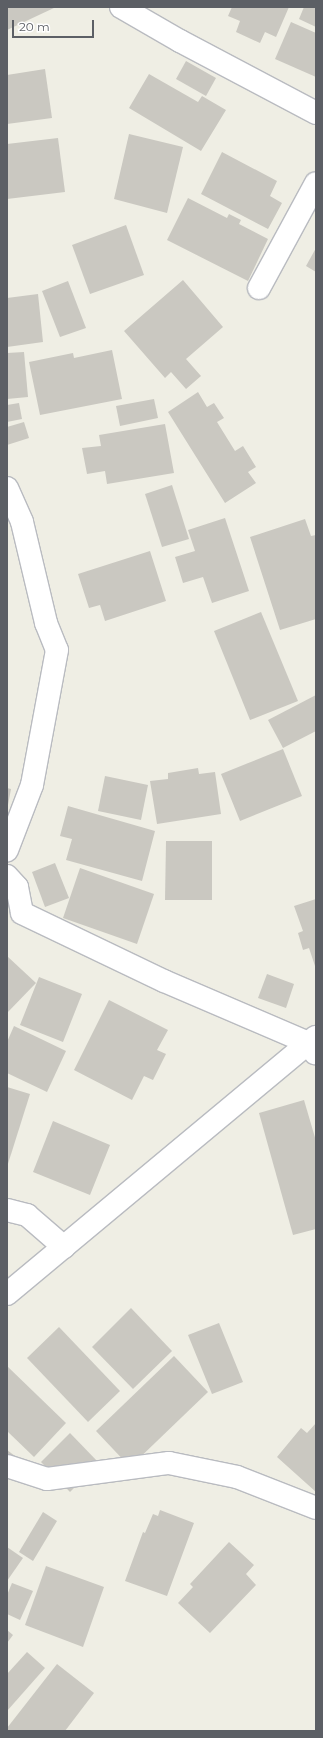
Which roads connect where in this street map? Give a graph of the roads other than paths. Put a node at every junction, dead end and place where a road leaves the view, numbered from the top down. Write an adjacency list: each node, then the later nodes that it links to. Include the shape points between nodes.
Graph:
1 (121, 7): 2 (street)
2 (316, 113)
3 (316, 183): 4 (street)
4 (259, 288)
5 (7, 488): 6 (street, via 22,522 46,623 57,650 32,785)
6 (7, 850)
7 (7, 876): 8 (street, via 17,887 22,913 164,981)
8 (314, 1044): 10 (street)
9 (7, 1210): 10 (street, via 27,1215)
10 (64, 1247): 11 (street)
11 (7, 1294)
12 (7, 1466): 13 (street, via 47,1479 169,1463 237,1476)
13 (316, 1508)

